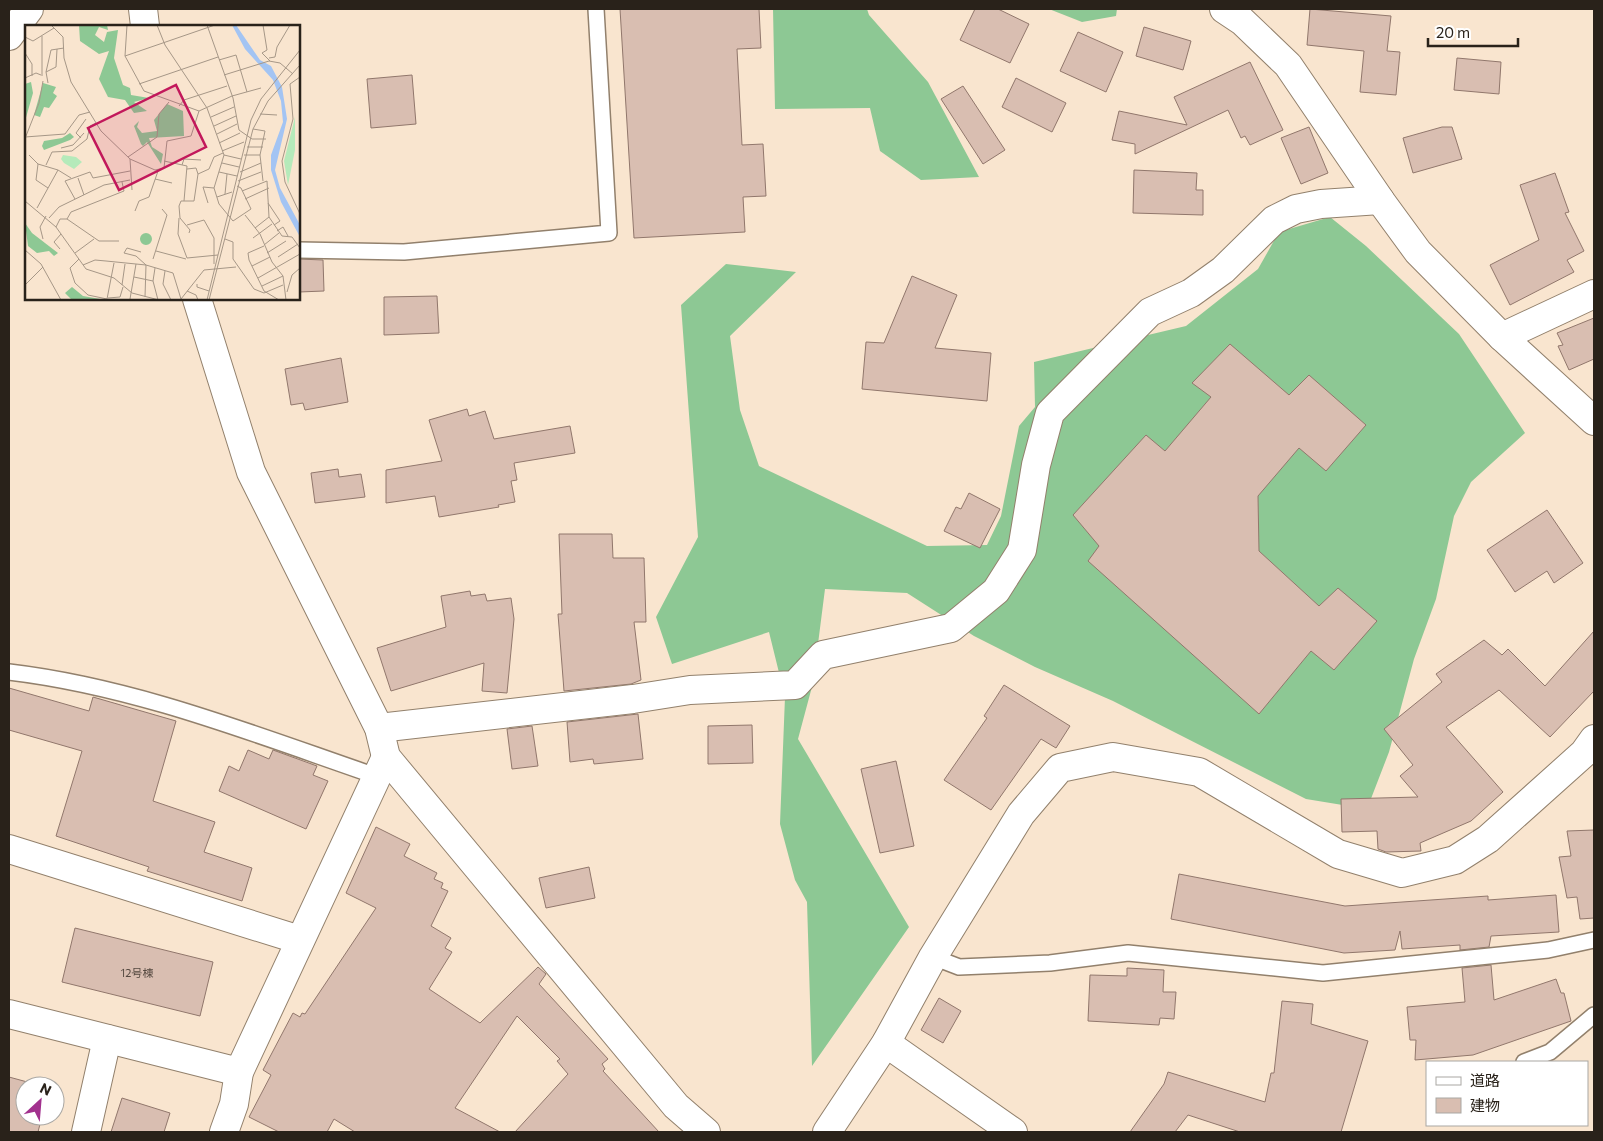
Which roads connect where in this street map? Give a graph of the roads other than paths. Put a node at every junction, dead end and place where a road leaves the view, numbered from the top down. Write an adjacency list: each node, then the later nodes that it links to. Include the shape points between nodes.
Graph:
1 (29, 9): 6 (street)
2 (143, 9): 5 (street)
3 (596, 9): 8 (lane, via 609,233 404,252)
4 (1224, 9): 7 (street, via 1242,21 1288,65)
5 (145, 25)
6 (9, 36)
7 (1380, 200): 11 (street, via 1418,252); 14 (street, via 1296,209 1274,220 1223,270 1191,293 1150,312 1050,414 1036,465 1022,550 996,591 951,628 822,654 795,684 690,690)
8 (300, 250)
9 (1594, 294): 11 (street)
10 (197, 300): 14 (street, via 250,472)
11 (1502, 337): 12 (street)
12 (1594, 421)
13 (9, 672): 16 (lane, via 91,685)
14 (379, 728): 16 (street)
15 (1591, 752): 20 (street, via 1488,839 1455,860 1402,873 1338,854 1199,772 1113,757 1060,768 1021,814)
16 (381, 767): 18 (street); 29 (street, via 676,1106)
17 (9, 849): 18 (street)
18 (300, 940): 26 (street)
19 (1594, 940): 20 (lane, via 1548,950 1323,973 1128,953 1050,963 959,967)
20 (933, 957): 24 (street)
21 (9, 1014): 23 (street)
22 (1594, 1015): 25 (lane, via 1550,1052)
23 (106, 1039): 26 (street); 27 (street)
24 (886, 1043): 30 (street); 31 (street)
25 (1527, 1061)
26 (239, 1072): 28 (street, via 234,1104)
27 (86, 1132)
28 (224, 1132)
29 (706, 1132)
30 (827, 1132)
31 (1013, 1132)

